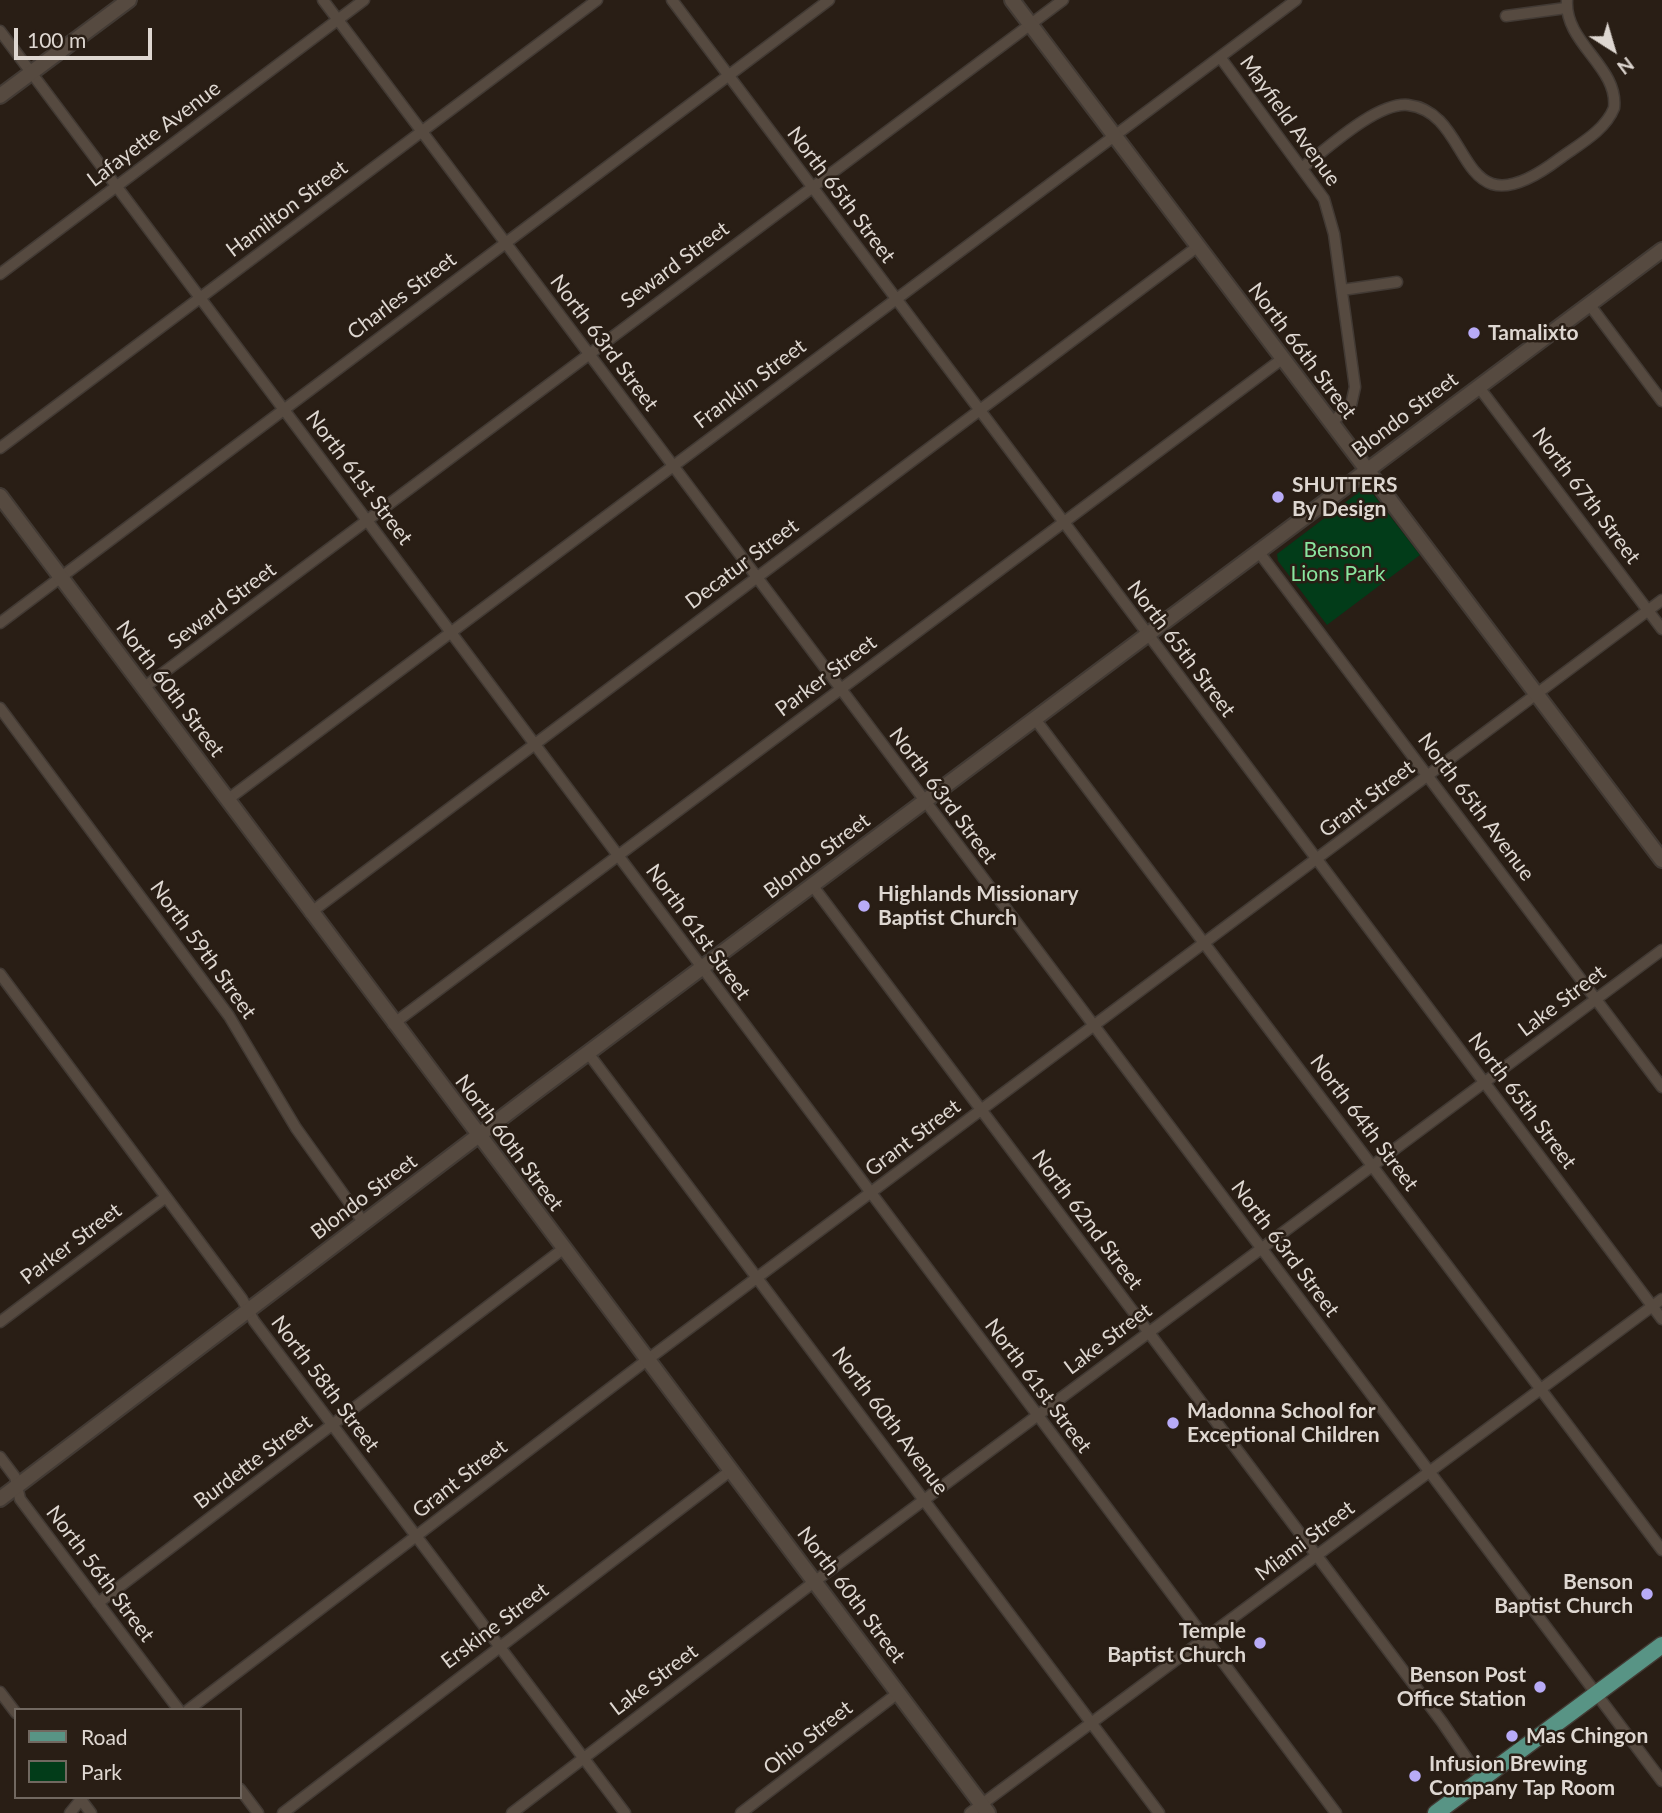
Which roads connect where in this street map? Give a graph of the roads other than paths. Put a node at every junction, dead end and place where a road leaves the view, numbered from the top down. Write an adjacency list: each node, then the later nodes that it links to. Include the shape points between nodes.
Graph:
1 (129, 0): 16 (street)
2 (323, 0): 12 (street, North 63rd Street)
3 (365, 0): 12 (street, Lafayette Avenue)
4 (597, 0): 19 (street, Hamilton Street)
5 (672, 0): 17 (street, North 65th Street)
6 (828, 0): 17 (street, Charles Street)
7 (1012, 0): 13 (street, North 66th Street)
8 (1063, 0): 13 (street, Seward Street)
9 (1296, 0): 15 (street, Franklin Street)
10 (1567, 4): 11 (street); 21 (street, via 1572,30 1611,86 1614,108 1598,130 1534,178 1511,186 1485,180 1435,118 1408,105 1376,113)
11 (1506, 16)
12 (338, 20): 19 (street, North 63rd Street); 22 (street, Lafayette Avenue)
13 (1030, 24): 20 (street, North 66th Street); 23 (street, Seward Street)
14 (0, 31): 16 (street, North 61st Street)
15 (1220, 57): 20 (street, Franklin Street); 21 (street, Mayfield Avenue)
16 (31, 73): 18 (street); 22 (street, North 61st Street)
17 (728, 76): 23 (street, North 65th Street); 24 (street, Charles Street)
18 (0, 96)
19 (422, 131): 24 (street, North 63rd Street); 30 (street, Hamilton Street)
20 (1114, 135): 25 (street, North 66th Street); 31 (street, Franklin Street)
21 (1303, 167): 29 (street, Mayfield Avenue, via 1328,211)
22 (116, 186): 27 (street, Lafayette Avenue); 30 (street, North 61st Street)
23 (811, 187): 31 (street, North 65th Street); 33 (street, Seward Street)
24 (505, 243): 33 (street, North 63rd Street); 37 (street, Charles Street)
25 (1197, 247): 34 (street, North 66th Street); 38 (street, Decatur Street)
26 (1662, 250): 32 (street, Blondo Street)
27 (0, 274)
28 (1397, 282): 29 (street)
29 (1342, 290): 39 (street, Mayfield Avenue, via 1355,387 1351,405)
30 (200, 298): 37 (street, North 61st Street); 40 (street, Hamilton Street)
31 (895, 299): 38 (street, North 65th Street); 41 (street, Franklin Street)
32 (1589, 304): 35 (street, Blondo Street); 36 (street)
33 (589, 355): 41 (street, North 63rd Street); 44 (street, Seward Street)
34 (1282, 359): 39 (street, North 66th Street); 45 (street, Parker Street)
35 (1478, 386): 42 (street, Blondo Street); 50 (street, North 67th Street)
36 (1662, 401)
37 (284, 409): 44 (street, North 61st Street); 47 (street, Charles Street)
38 (979, 411): 45 (street, North 65th Street); 48 (street, Decatur Street)
39 (1331, 423): 42 (street, North 66th Street)
40 (0, 448)
41 (672, 466): 48 (street, North 63rd Street); 53 (street, Franklin Street)
42 (1367, 470): 46 (street, Blondo Street); 57 (street, North 66th Street)
43 (0, 496): 47 (street, North 60th Street)
44 (368, 521): 53 (street, North 61st Street); 55 (street, Seward Street)
45 (1063, 522): 54 (street, North 65th Street); 56 (street, Parker Street)
46 (1258, 551): 54 (street, Blondo Street); 61 (street, North 65th Avenue)
47 (60, 577): 51 (street, Charles Street); 55 (street, North 60th Street)
48 (756, 578): 56 (street, North 63rd Street); 60 (street, Decatur Street)
49 (1662, 600): 50 (street, Grant Street)
50 (1648, 610): 52 (street, North 67th Street); 57 (street, Grant Street)
51 (0, 623)
52 (1662, 629)
53 (451, 632): 60 (street, North 61st Street); 62 (street, Franklin Street)
54 (1147, 635): 59 (street, Blondo Street); 65 (street, North 65th Street)
55 (143, 688): 62 (street, North 60th Street)
56 (839, 690): 63 (street, North 63rd Street); 64 (street, Parker Street)
57 (1537, 694): 61 (street, Grant Street); 66 (street, North 66th Street)
58 (0, 708): 84 (street, North 59th Street, via 229,1016 303,1139)
59 (1035, 719): 63 (street, Blondo Street); 69 (street, North 64th Street)
60 (535, 744): 64 (street, North 61st Street); 68 (street, Decatur Street)
61 (1428, 777): 65 (street, Grant Street); 73 (street, North 65th Avenue)
62 (227, 800): 68 (street, North 60th Street)
63 (923, 802): 67 (street, Blondo Street); 75 (street, North 63rd Street)
64 (618, 856): 71 (street, North 61st Street); 74 (street, Parker Street)
65 (1317, 860): 69 (street, Grant Street); 77 (street, North 65th Street)
66 (1662, 860)
67 (812, 885): 71 (street, Blondo Street); 79 (street, North 62nd Street)
68 (310, 912): 74 (street, North 60th Street)
69 (1205, 944): 75 (street, Grant Street); 81 (street, North 64th Street)
70 (1662, 950): 73 (street, Lake Street)
71 (701, 968): 76 (street, Blondo Street); 82 (street, North 61st Street)
72 (0, 974): 83 (street, North 58th Street)
73 (1596, 1000): 77 (street, Lake Street); 78 (street, North 65th Avenue)
74 (393, 1024): 80 (street, North 60th Street)
75 (1093, 1027): 79 (street, Grant Street); 86 (street, North 63rd Street)
76 (588, 1053): 80 (street, Blondo Street); 87 (street, North 60th Avenue)
77 (1484, 1083): 81 (street, Lake Street); 89 (street, North 65th Street)
78 (1662, 1087)
79 (982, 1111): 82 (street, Grant Street); 93 (street, North 62nd Street)
80 (477, 1136): 84 (street, Blondo Street); 85 (street, North 60th Street)
81 (1373, 1167): 86 (street, Lake Street); 95 (street, North 64th Street)
82 (870, 1194): 87 (street, Grant Street); 96 (street, North 61st Street)
83 (166, 1197): 90 (street, North 58th Street); 92 (street, Parker Street)
84 (364, 1223): 90 (street, Blondo Street)
85 (563, 1249): 94 (street, North 60th Street); 97 (street, Burdette Street)
86 (1261, 1250): 93 (street, Lake Street); 100 (street, North 63rd Street)
87 (758, 1277): 94 (street, Grant Street); 103 (street, North 60th Avenue)
88 (1662, 1299): 89 (street, Miami Street)
89 (1652, 1306): 91 (street, North 65th Street); 95 (street, Miami Street)
90 (248, 1311): 97 (street, North 58th Street); 101 (street, Blondo Street)
91 (1662, 1319)
92 (0, 1322)
93 (1149, 1333): 96 (street, Lake Street); 106 (street, North 62nd Street)
94 (647, 1360): 99 (street, North 60th Street); 104 (street, Grant Street)
95 (1541, 1389): 100 (street, Miami Street); 105 (street, North 64th Street)
96 (1037, 1416): 103 (street, Lake Street); 109 (street, North 61st Street)
97 (332, 1425): 104 (street, North 58th Street); 108 (street, Burdette Street)
98 (0, 1457): 101 (street, North 56th Street)
99 (730, 1471): 107 (street, North 60th Street); 111 (street, Erskine Street)
100 (1429, 1472): 106 (street, Miami Street); 114 (street, North 63rd Street)
101 (17, 1486): 102 (street, Blondo Street); 108 (street, North 56th Street, via 20,1499)
102 (0, 1499)
103 (925, 1500): 107 (street, Lake Street); 118 (street, North 60th Avenue)
104 (416, 1536): 111 (street, North 58th Street); 116 (street, Grant Street)
105 (1662, 1550)
106 (1316, 1556): 109 (street, Miami Street); 120 (street, North 62nd Street)
107 (814, 1582): 113 (street, North 60th Street); 119 (street, Lake Street)
108 (98, 1603): 115 (street, North 56th Street)
109 (1205, 1639): 118 (street, Miami Street); 131 (street, North 61st Street)
110 (1662, 1645): 114 (main road)
111 (500, 1647): 119 (street, North 58th Street); 126 (street, Erskine Street)
112 (0, 1692): 117 (street)
113 (898, 1693): 123 (street, North 60th Street); 129 (street, Ohio Street)
114 (1597, 1694): 120 (main road); 121 (street, North 63rd Street)
115 (177, 1708)
116 (191, 1708)
117 (14, 1710)
118 (1093, 1723): 123 (street, Miami Street); 130 (street, North 60th Avenue)
119 (583, 1758): 127 (street, Lake Street); 128 (street, North 58th Street)
120 (1481, 1779): 124 (main road)
121 (1662, 1781)
122 (242, 1792): 125 (street)
123 (980, 1810)
124 (1443, 1811)
125 (258, 1813)
126 (283, 1813)
127 (512, 1813)
128 (625, 1813)
129 (741, 1813)
130 (1159, 1813)
131 (1336, 1813)

